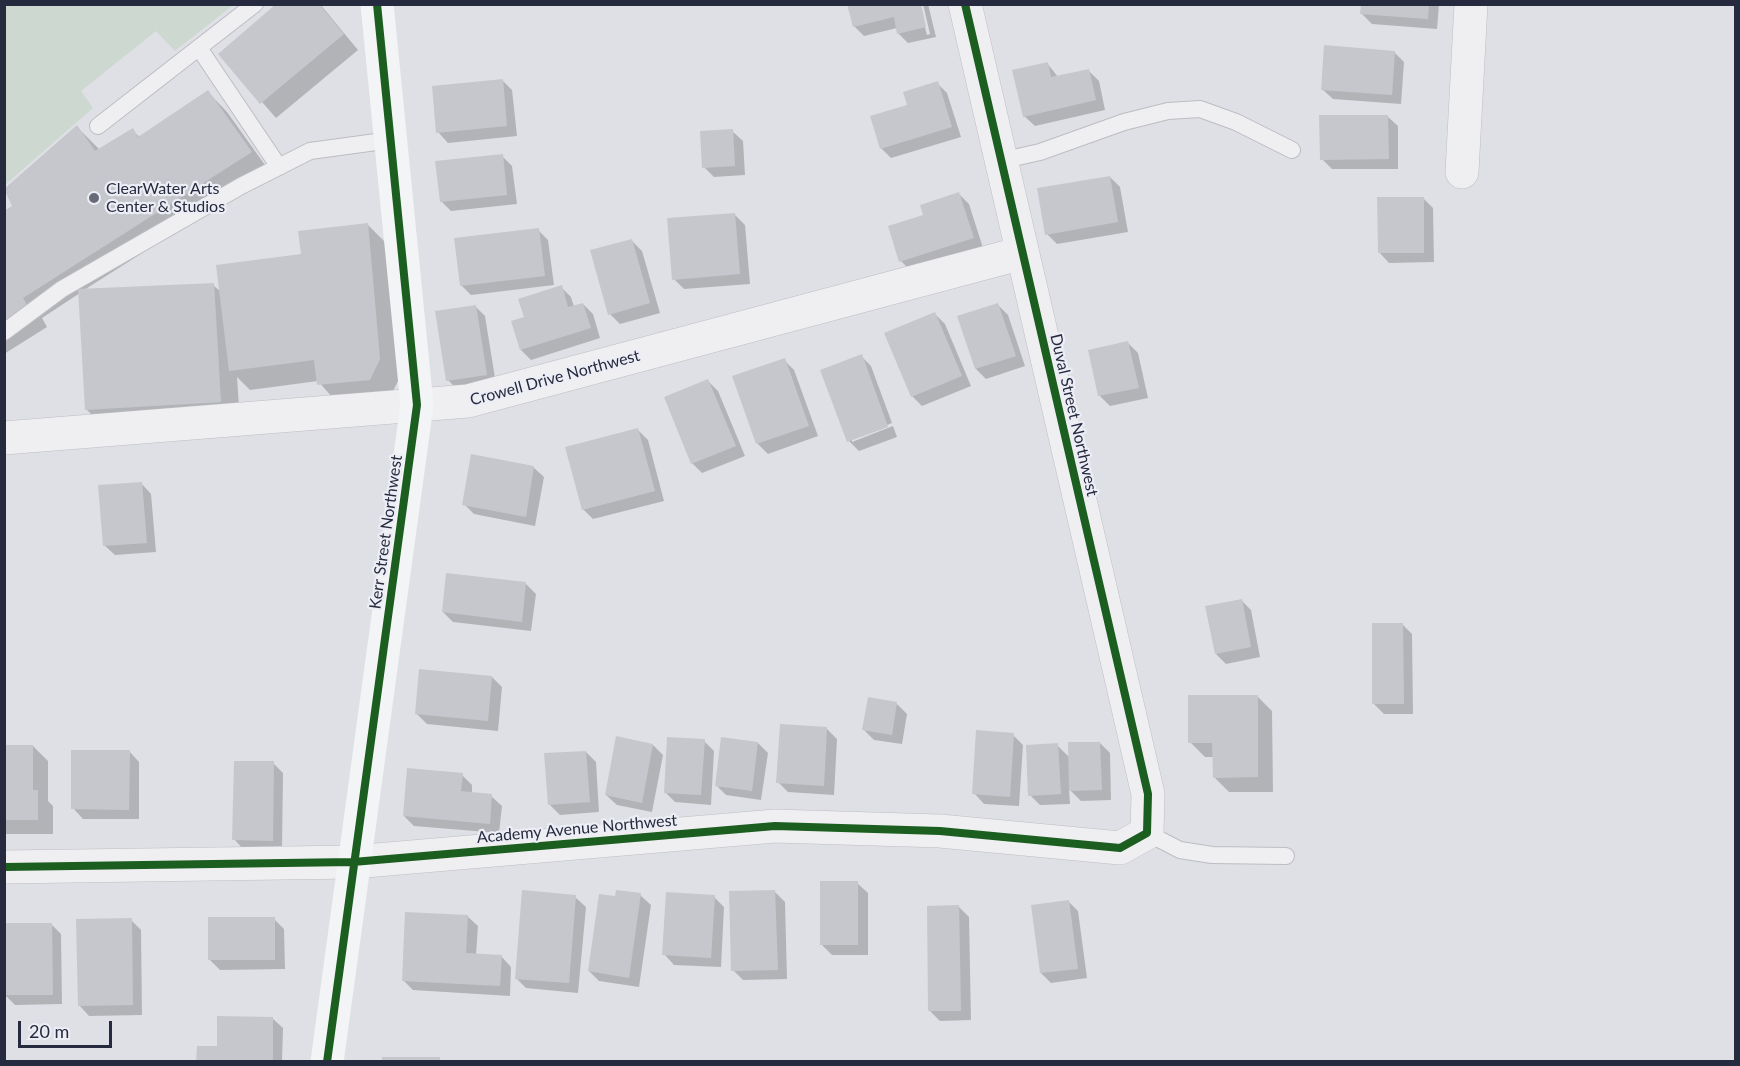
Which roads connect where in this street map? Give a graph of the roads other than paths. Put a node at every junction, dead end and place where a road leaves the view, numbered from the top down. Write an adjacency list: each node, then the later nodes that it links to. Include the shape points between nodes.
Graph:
1 (255, 4): 5 (lane)
2 (377, 4): 7 (street, Kerr Street Northwest)
3 (965, 4): 9 (street, Duval Street Northwest)
4 (1471, 4): 11 (street)
5 (199, 48): 6 (lane); 10 (lane)
6 (98, 126)
7 (391, 140): 10 (lane, via 310,151); 14 (street, Kerr Street Northwest)
8 (1292, 150): 9 (lane, via 1236,122 1200,110 1168,111)
9 (1000, 161): 12 (street, Duval Street Northwest)
10 (279, 166): 13 (lane, via 62,289)
11 (1462, 172)
12 (1022, 253): 14 (street, Crowell Drive Northwest, via 468,401); 16 (street, Duval Street Northwest, via 1148,794)
13 (4, 332)
14 (417, 405): 15 (street, Crowell Drive Northwest); 18 (street, Kerr Street Northwest)
15 (5, 437)
16 (1147, 833): 17 (lane, via 1180,850 1212,855); 18 (street, Academy Avenue Northwest, via 1120,848 940,831 775,826)
17 (1287, 856)
18 (353, 862): 19 (street, Academy Avenue Northwest); 20 (street, Kerr Street Northwest)
19 (4, 867)
20 (327, 1062)

